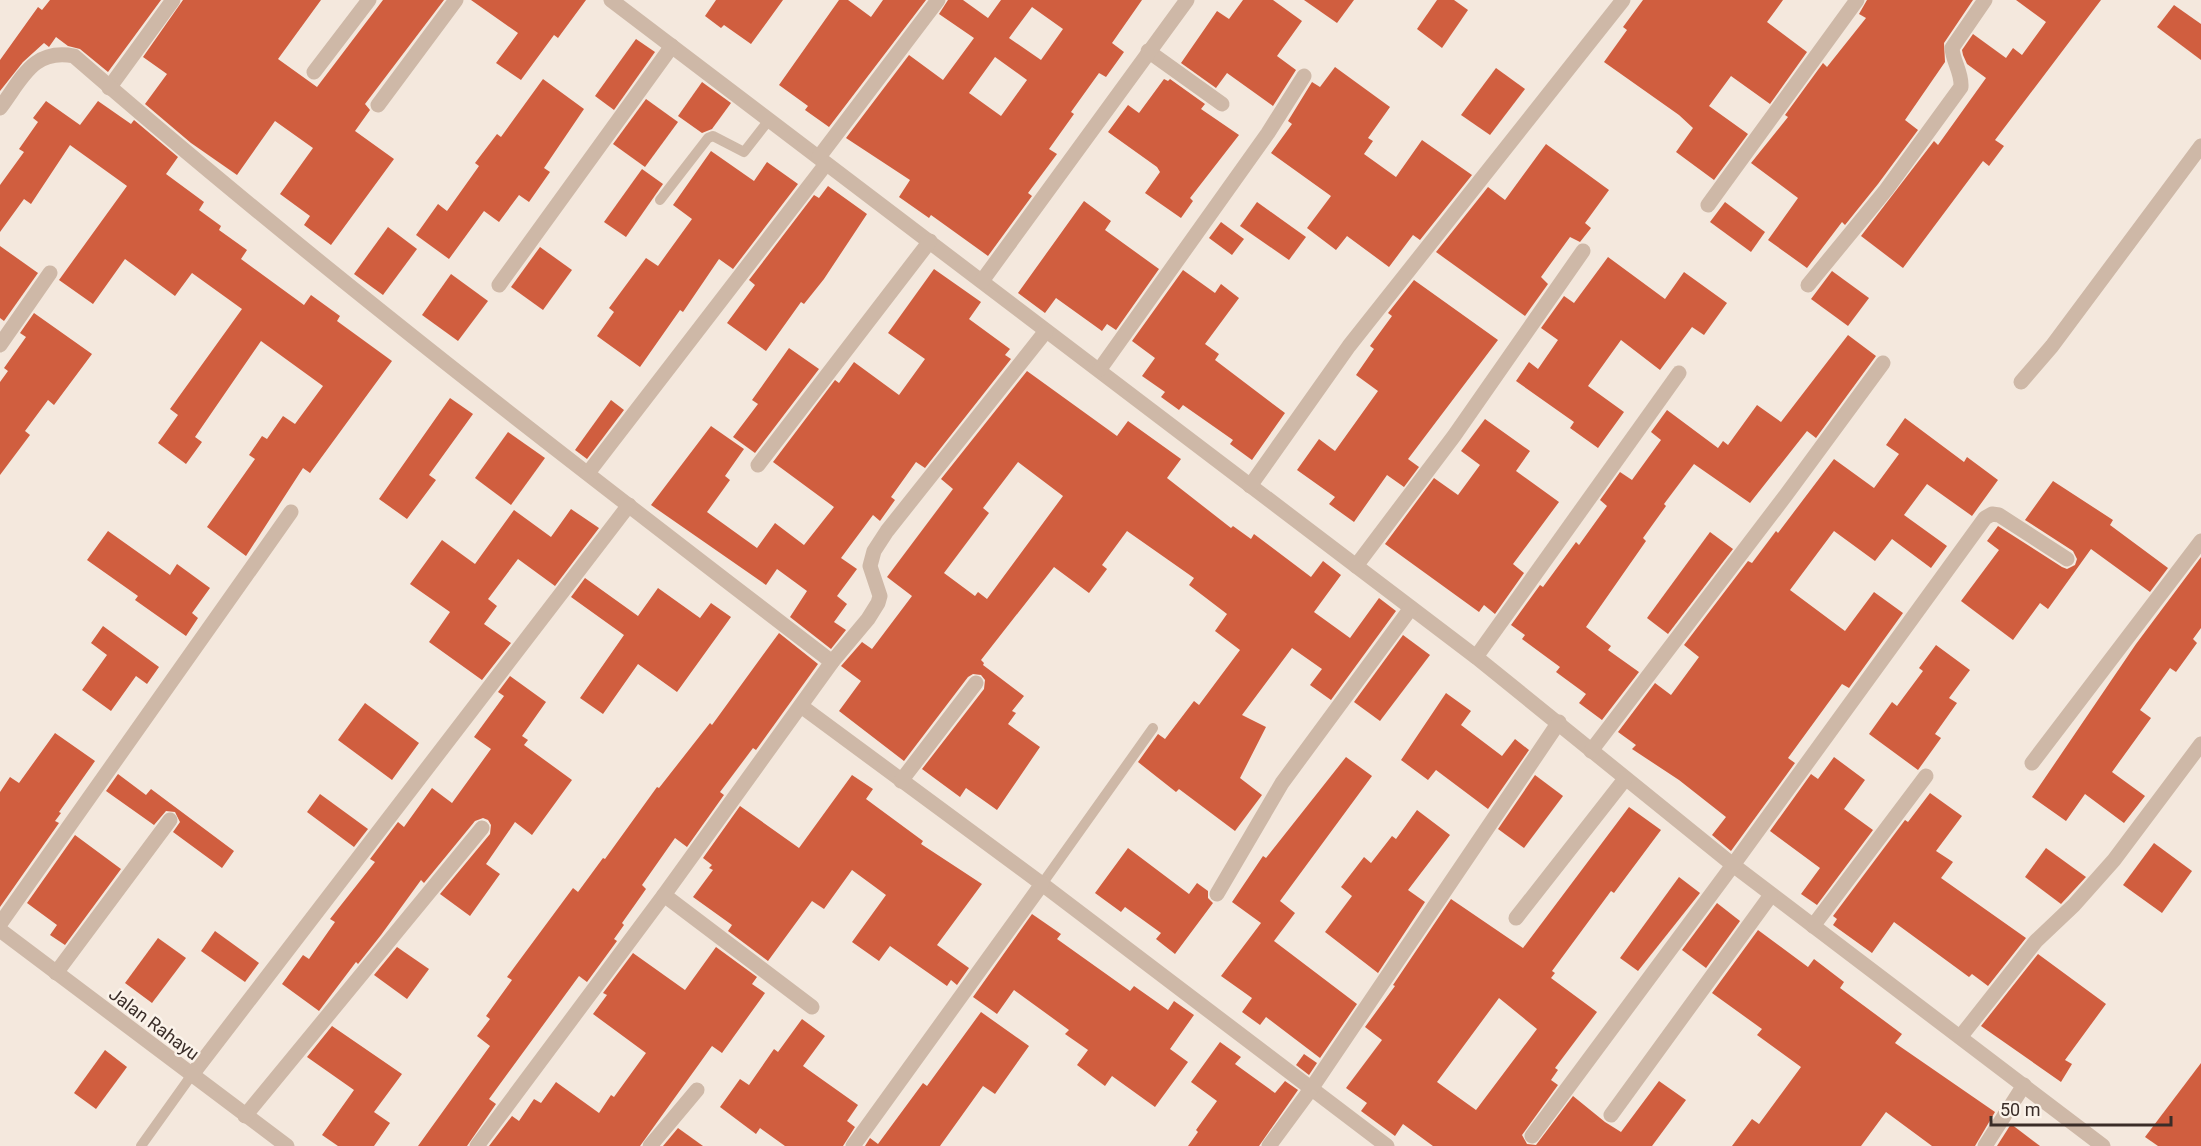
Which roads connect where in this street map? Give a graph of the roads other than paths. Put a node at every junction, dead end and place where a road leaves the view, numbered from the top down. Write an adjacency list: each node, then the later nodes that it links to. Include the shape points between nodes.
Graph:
1 (173, 0): 14 (street)
2 (369, 0): 12 (street)
3 (456, 0): 16 (street)
4 (611, 0): 10 (street)
5 (938, 0): 20 (street)
6 (1187, 0): 11 (street)
7 (1623, 0): 37 (street, via 1349,346)
8 (1857, 0): 22 (street)
9 (1985, 0): 28 (street, via 1952,48 1952,57 1962,75 1961,87 1886,190)
10 (672, 46): 18 (street); 27 (street)
11 (1149, 51): 15 (street); 26 (street)
12 (314, 72)
13 (1304, 76): 32 (street)
14 (109, 88): 17 (street, via 74,56 52,54 39,58); 36 (street, via 366,300)
15 (1222, 104)
16 (378, 105)
17 (0, 108)
18 (769, 120): 20 (street); 21 (lane, via 744,153 716,137 708,138)
19 (2201, 146): 34 (street)
20 (823, 160): 23 (street); 36 (street)
21 (660, 200)
22 (1708, 205)
23 (930, 241): 26 (street); 35 (street)
24 (1582, 251): 42 (street, via 1447,445)
25 (50, 273): 30 (street)
26 (982, 281): 29 (street)
27 (499, 285)
28 (1808, 285)
29 (1046, 331): 32 (street); 45 (street, via 874,551 870,566 880,596 878,603)
30 (0, 345)
31 (1883, 363): 51 (street)
32 (1101, 369): 37 (street)
33 (1679, 373): 44 (street)
34 (2021, 382)
35 (758, 465)
36 (588, 473): 38 (street)
37 (1250, 486): 42 (street)
38 (629, 505): 45 (street); 70 (street)
39 (291, 512): 64 (street)
40 (2201, 541): 52 (street)
41 (2067, 559): 58 (street, via 1999,515 1985,518)
42 (1356, 566): 43 (street)
43 (1411, 608): 44 (street); 60 (street, via 1282,783)
44 (1476, 657): 48 (street)
45 (832, 662): 47 (street)
46 (976, 683): 55 (street)
47 (801, 706): 55 (street); 61 (street)
48 (1559, 722): 51 (street); 72 (street)
49 (1153, 728): 59 (lane)
50 (2201, 744): 69 (street, via 2114,860 2036,942)
51 (1591, 751): 54 (street)
52 (2032, 763)
53 (1926, 776): 65 (street)
54 (1625, 779): 58 (street); 63 (street)
55 (901, 781): 59 (street)
56 (170, 820): 67 (street)
57 (482, 828): 75 (street)
58 (1733, 865): 62 (street); 76 (street)
59 (1042, 884): 72 (street); 81 (street)
60 (1217, 894)
61 (664, 895): 68 (street); 79 (street)
62 (1771, 895): 65 (street); 74 (street)
63 (1516, 918)
64 (0, 924)
65 (1812, 926): 69 (street)
66 (0, 930): 67 (street, Jalan Rahayu)
67 (56, 973): 70 (street, Jalan Rahayu)
68 (812, 1007)
69 (1961, 1036): 71 (street)
70 (191, 1076): 75 (street, Jalan Rahayu); 77 (lane)
71 (2024, 1085): 84 (street); 85 (street)
72 (1311, 1089): 82 (street); 83 (street)
73 (697, 1090): 80 (street)
74 (1611, 1115)
75 (245, 1116): 78 (street, Jalan Rahayu)
76 (1532, 1136)
77 (141, 1146)
78 (287, 1146)
79 (477, 1146)
80 (650, 1146)
81 (853, 1146)
82 (1269, 1146)
83 (1387, 1146)
84 (1985, 1146)
85 (2103, 1146)

